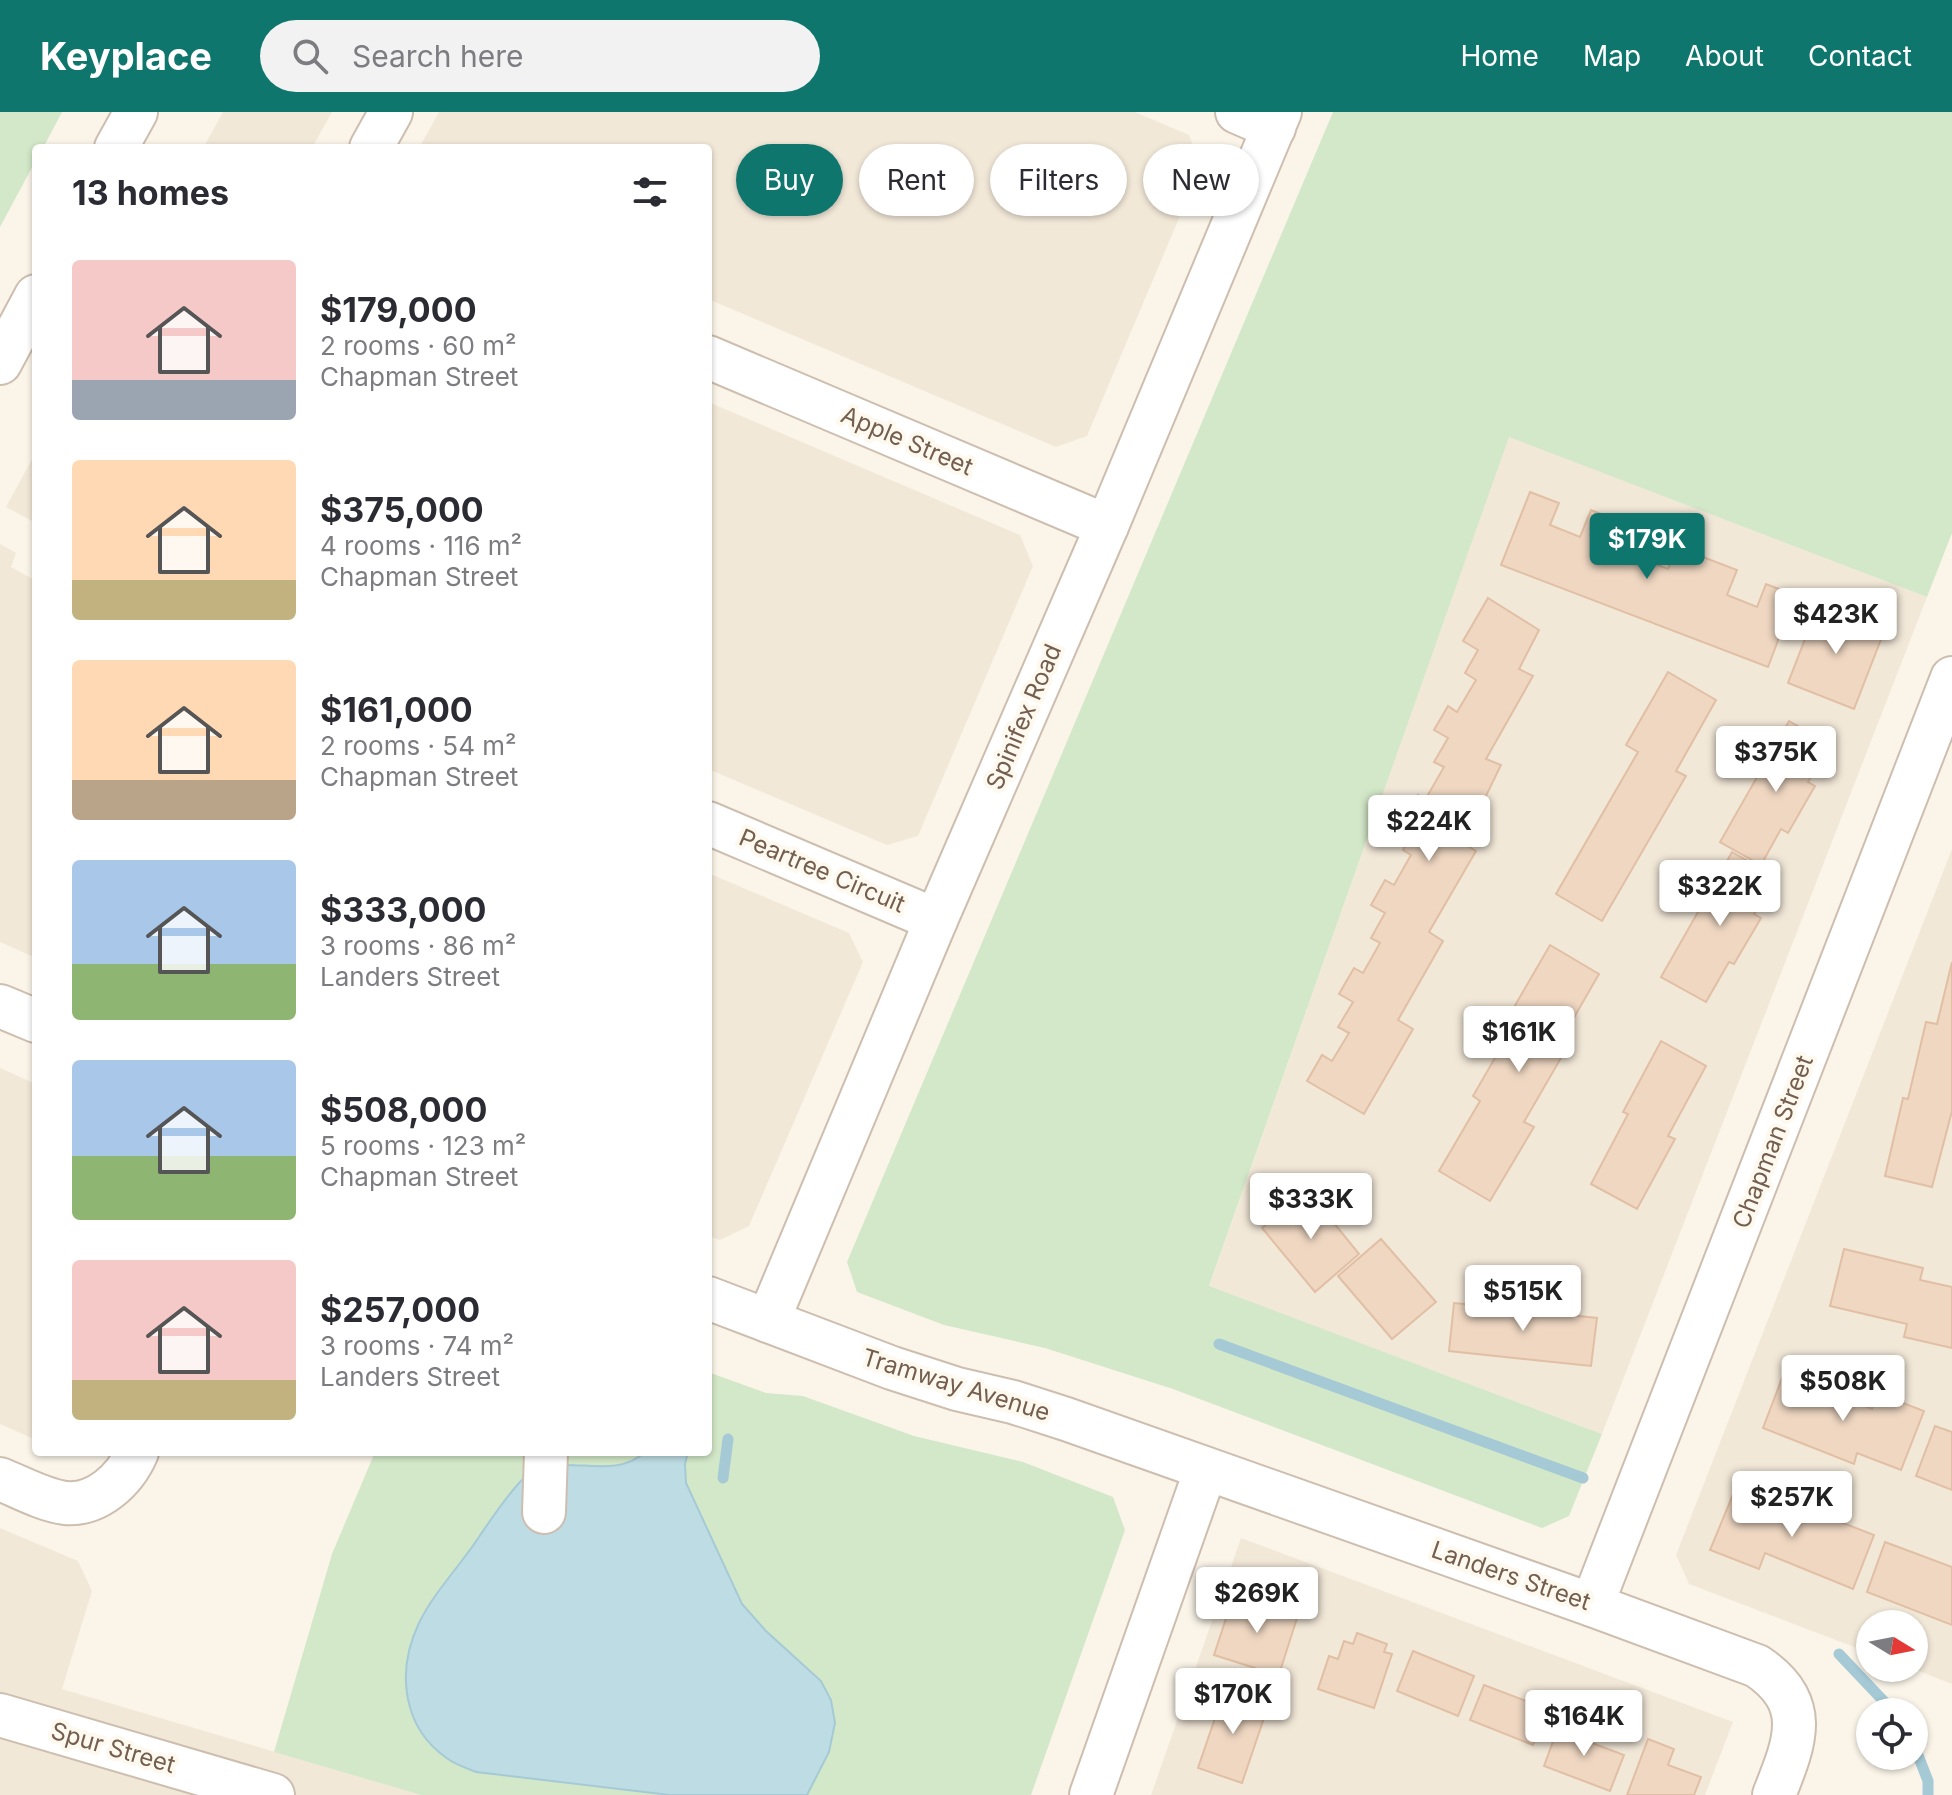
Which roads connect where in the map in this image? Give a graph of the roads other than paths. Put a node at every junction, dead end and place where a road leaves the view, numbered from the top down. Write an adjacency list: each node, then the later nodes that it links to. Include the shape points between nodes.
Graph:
1 (136, 112): 4 (street)
2 (391, 112): 5 (street)
3 (1263, 117): 9 (street, Spinifex Road)
4 (118, 144)
5 (373, 144)
6 (32, 303): 8 (street)
7 (712, 359): 9 (street, Apple Street)
8 (0, 363)
9 (1107, 526): 12 (street, Spinifex Road)
10 (1952, 678): 22 (street, Chapman Street)
11 (712, 825): 12 (street, Peartree Circuit)
12 (936, 920): 16 (street, Spinifex Road)
13 (0, 1006): 14 (street)
14 (32, 1019)
15 (712, 1300): 16 (street, Tramway Avenue)
16 (768, 1321): 19 (street, Tramway Avenue, via 892,1368 1066,1419)
17 (135, 1456): 20 (street, via 119,1481 94,1499 66,1503)
18 (546, 1456): 21 (street)
19 (1206, 1469): 22 (street, Landers Street); 25 (street)
20 (0, 1479)
21 (544, 1512)
22 (1592, 1605): 26 (street, Landers Street, via 1757,1666 1773,1677 1795,1712 1795,1735)
23 (0, 1715): 24 (street, Spur Street)
24 (273, 1795)
25 (1091, 1795)
26 (1774, 1795)

